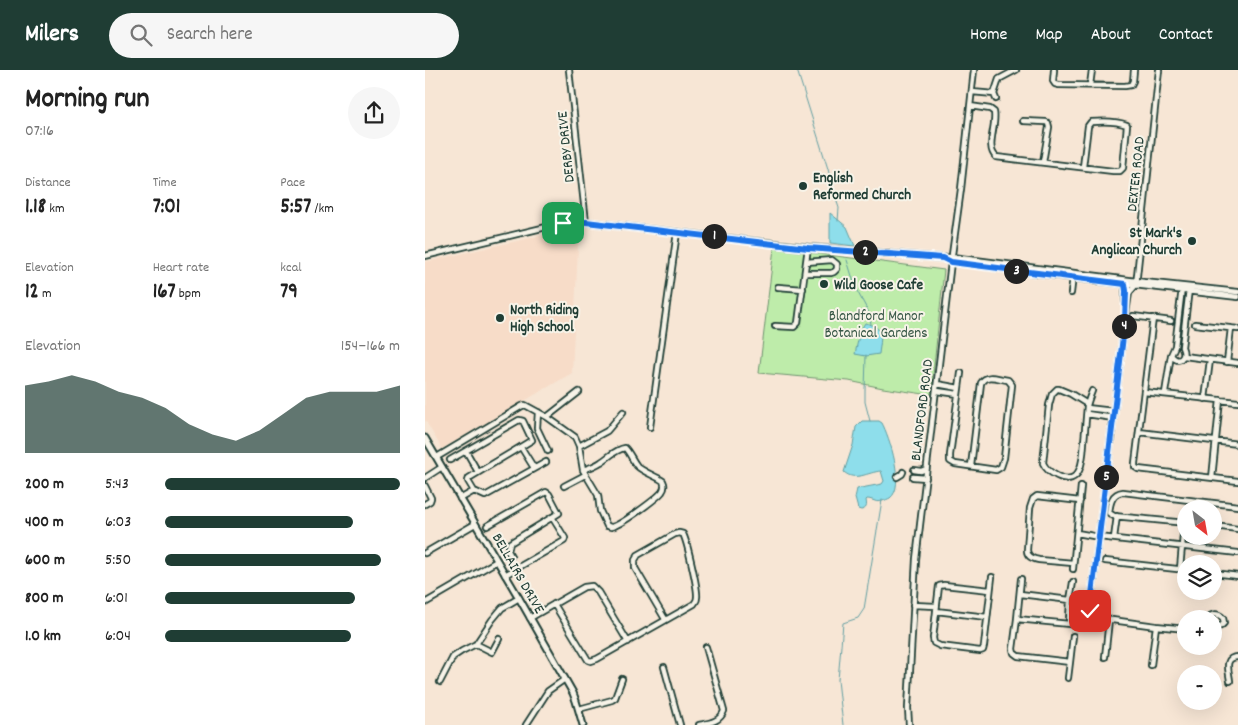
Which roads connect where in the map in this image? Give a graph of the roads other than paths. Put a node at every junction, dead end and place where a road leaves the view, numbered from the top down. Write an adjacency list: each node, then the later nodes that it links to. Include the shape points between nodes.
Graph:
1 (569, 70): 15 (street, DERBY DRIVE)
2 (974, 70): 9 (street, BLANDFORD ROAD)
3 (1016, 70): 9 (street, via 999,79 995,96)
4 (1054, 70): 8 (street, via 1052,79 1056,85)
5 (1093, 70): 8 (street)
6 (1135, 70): 8 (street, via 1131,85)
7 (1159, 70): 25 (street, DEXTER ROAD)
8 (1090, 85)
9 (971, 92): 10 (street, BLANDFORD ROAD)
10 (970, 106): 12 (street, via 994,112 991,147 994,156); 20 (street, BLANDFORD ROAD)
11 (1023, 121): 12 (street, via 1048,123)
12 (1043, 162): 13 (street)
13 (1083, 167): 13 (street, via 1122,170 1127,125 1091,122)
14 (549, 217): 16 (street)
15 (586, 222): 16 (street); 17 (street)
16 (551, 227): 19 (street)
17 (677, 232): 18 (street); 68 (street)
18 (808, 248): 20 (street); 21 (street)
19 (425, 256)
20 (952, 259): 22 (street); 24 (street); 50 (street, BLANDFORD ROAD)
21 (806, 262): 23 (street); 23 (street, via 832,260 837,266 831,273)
22 (1073, 272): 24 (street); 25 (street)
23 (805, 273): 29 (street)
24 (1073, 278): 26 (street); 32 (street)
25 (1136, 283): 26 (street); 28 (street); 36 (street, DEXTER ROAD, via 1129,293)
26 (1125, 284): 36 (street)
27 (778, 287): 29 (street)
28 (1182, 288): 30 (street); 38 (street)
29 (803, 289): 41 (street, via 795,327)
30 (1189, 289): 31 (street); 33 (street); 40 (street)
31 (1238, 292)
32 (1071, 293)
33 (1238, 297)
34 (1133, 316): 35 (street)
35 (1153, 318): 37 (street); 55 (street)
36 (1125, 320): 62 (street)
37 (1171, 321)
38 (1178, 324): 40 (street); 44 (street)
39 (1195, 324): 42 (street)
40 (1185, 325): 45 (street)
41 (775, 326)
42 (1231, 328): 43 (street); 47 (street)
43 (1238, 329)
44 (1171, 355): 45 (street, via 1176,359); 56 (street)
45 (1184, 356): 46 (street)
46 (1210, 360): 47 (street); 58 (street)
47 (1227, 362): 48 (street)
48 (1238, 363)
49 (961, 373): 51 (street)
50 (937, 384): 51 (street); 52 (street, BLANDFORD ROAD)
51 (959, 388): 57 (street)
52 (937, 391): 57 (street); 83 (street, BLANDFORD ROAD)
53 (1092, 391): 61 (street)
54 (579, 392): 66 (street)
55 (1144, 392): 56 (street); 69 (street)
56 (1165, 393): 58 (street)
57 (958, 394): 80 (street, via 950,459 953,464)
58 (1205, 398): 59 (street)
59 (1220, 400): 60 (street); 71 (street)
60 (1238, 402)
61 (1087, 406): 62 (street); 65 (street); 65 (street, via 1061,389 1052,394 1043,463 1048,471 1065,479 1078,473 1083,460)
62 (1113, 411): 67 (street)
63 (538, 412): 66 (street); 75 (street, via 537,428); 77 (street, via 522,406)
64 (623, 412): 73 (street, via 607,431)
65 (1087, 414): 67 (street)
66 (547, 417): 73 (street, via 575,437)
67 (1113, 418): 112 (street)
68 (650, 427)
69 (1139, 432): 71 (street); 92 (street, via 1136,468)
70 (425, 438): 77 (street, BELLAIRS DRIVE)
71 (1215, 441): 72 (street); 92 (street)
72 (1238, 444)
73 (579, 446): 86 (street)
74 (521, 447): 76 (street, via 533,439 520,420); 82 (street); 85 (street)
75 (548, 450)
76 (466, 451): 78 (street); 85 (street)
77 (437, 457): 81 (street, BELLAIRS DRIVE)
78 (450, 460)
79 (546, 462): 82 (street)
80 (971, 466): 80 (street, via 996,470 1003,464 1012,389 1009,380 989,377 981,383)
81 (442, 467): 90 (street); 98 (street, BELLAIRS DRIVE)
82 (534, 468): 97 (street, via 485,496)
83 (926, 469): 84 (street); 91 (street, BLANDFORD ROAD)
84 (914, 470)
85 (478, 472): 97 (street, via 468,480)
86 (584, 472): 86 (street, via 625,448 640,468 665,484 663,491 645,506 611,527 605,522 598,496); 95 (street)
87 (903, 472): 88 (street)
88 (897, 476)
89 (913, 477): 91 (street)
90 (425, 478)
91 (926, 478): 136 (street, BLANDFORD ROAD, via 915,559)
92 (1211, 478): 93 (street)
93 (1238, 481)
94 (425, 486): 101 (street, via 431,498)
95 (565, 486)
96 (1081, 486): 100 (street)
97 (474, 491): 98 (street)
98 (460, 499): 107 (street, BELLAIRS DRIVE)
99 (1185, 500): 104 (street, via 1120,492 1111,499 1109,512)
100 (1080, 501): 111 (street); 121 (street, via 1037,496 1030,508 1029,556)
101 (425, 504)
102 (1223, 504): 103 (street)
103 (1238, 506)
104 (1117, 516): 106 (street); 113 (street)
105 (552, 518): 108 (street, via 559,512 546,492); 118 (street, via 510,542); 125 (street, via 564,540)
106 (1177, 522)
107 (475, 524): 115 (street); 119 (street, BELLAIRS DRIVE)
108 (487, 526)
109 (1223, 527): 110 (street)
110 (1238, 529)
111 (1077, 533): 112 (street); 121 (street)
112 (1099, 537): 113 (street); 140 (street)
113 (1115, 538): 114 (street)
114 (1181, 546): 116 (street); 117 (street)
115 (425, 553)
116 (1238, 553)
117 (1181, 555)
118 (511, 556)
119 (497, 561): 125 (street, BELLAIRS DRIVE); 134 (street)
120 (1105, 561): 123 (street)
121 (1073, 563): 122 (street)
122 (1073, 569)
123 (1177, 569)
124 (1222, 574): 126 (street)
125 (505, 575): 132 (street, BELLAIRS DRIVE)
126 (1238, 576)
127 (992, 577): 130 (street)
128 (1021, 579): 131 (street)
129 (1073, 582): 133 (street)
130 (990, 590): 137 (street, via 940,585); 139 (street)
131 (1020, 594): 133 (street); 142 (street)
132 (519, 598): 138 (street, BELLAIRS DRIVE); 150 (street, via 502,608)
133 (1071, 600): 143 (street)
134 (425, 604)
135 (554, 604): 138 (street); 149 (street, via 584,587 593,586); 149 (street, via 588,660 597,660)
136 (913, 605): 137 (street); 167 (street, BLANDFORD ROAD)
137 (936, 608): 139 (street); 139 (street, via 933,638 940,646 983,650)
138 (530, 618): 158 (street, BELLAIRS DRIVE)
139 (987, 618)
140 (1090, 618): 142 (street, via 1081,625); 144 (street)
141 (665, 619): 141 (street, via 697,600 686,542 683,534 679,533 638,555 634,564); 149 (street)
142 (1017, 619): 154 (street, via 1015,654)
143 (1069, 620)
144 (1109, 620): 145 (street); 152 (street)
145 (1156, 626): 146 (street); 155 (street)
146 (1177, 628)
147 (1073, 636): 154 (street)
148 (499, 638): 150 (street, via 491,654)
149 (628, 642)
150 (476, 644): 161 (street, via 453,657)
151 (706, 647): 166 (street, via 724,711 717,720)
152 (1105, 657)
153 (1238, 657): 160 (street, via 1229,660)
154 (1070, 662): 157 (street)
155 (1151, 664)
156 (664, 667): 165 (street)
157 (1068, 678)
158 (565, 679): 162 (street, BELLAIRS DRIVE); 163 (street, via 548,691)
159 (622, 679): 162 (street, via 615,698)
160 (1230, 681)
161 (440, 682)
162 (579, 709): 164 (street, BELLAIRS DRIVE)
163 (526, 725)
164 (583, 725)
165 (680, 725)
166 (699, 725)
167 (909, 725)

